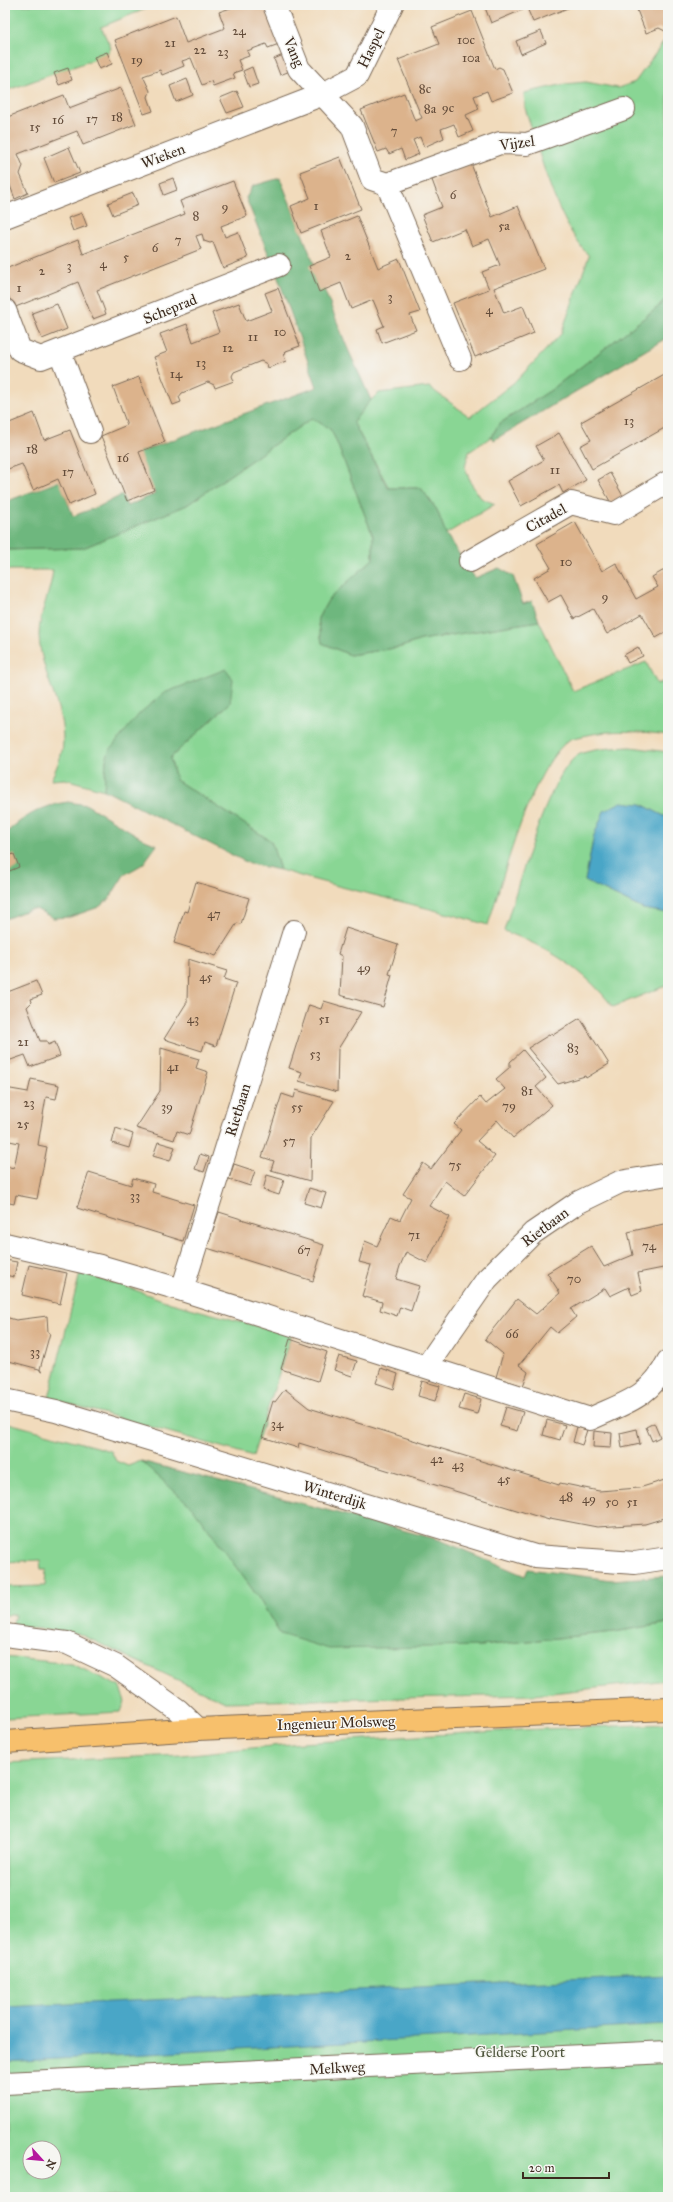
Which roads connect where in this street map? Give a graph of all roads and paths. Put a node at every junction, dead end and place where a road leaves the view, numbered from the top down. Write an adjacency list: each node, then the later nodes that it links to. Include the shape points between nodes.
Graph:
1 (274, 5): 3 (street, Vang, via 299,69)
2 (392, 5): 3 (street, Haspel, via 357,76)
3 (321, 95): 5 (street, via 352,126 372,179); 6 (street, Wieken)
4 (624, 109): 5 (street, Vijzel, via 527,144 500,143)
5 (387, 184): 10 (street)
6 (5, 217)
7 (279, 265): 9 (street, Scheprad)
8 (5, 310): 9 (street, Scheprad, via 20,350 41,358)
9 (60, 352): 11 (street)
10 (460, 359)
11 (90, 432)
12 (668, 482): 13 (street, Citadel, via 614,514 571,503)
13 (470, 561)
14 (294, 931): 17 (street, Rietbaan)
15 (668, 1174): 19 (street, Rietbaan, via 620,1182 577,1203 533,1233 487,1279)
16 (5, 1244): 17 (street, via 100,1266)
17 (182, 1290): 19 (street)
18 (668, 1361): 19 (street, via 660,1378 646,1392 590,1419)
19 (426, 1367)
20 (5, 1400): 21 (street, Winterdijk, via 56,1410 535,1556 635,1563)
21 (668, 1558)
22 (5, 1635): 24 (street, via 66,1643 116,1666 178,1710)
23 (668, 1709): 24 (main road, Ingenieur Molsweg)
24 (198, 1729): 25 (main road, Ingenieur Molsweg)
25 (5, 1742)
26 (668, 2052): 27 (street, Melkweg)
27 (5, 2083)

